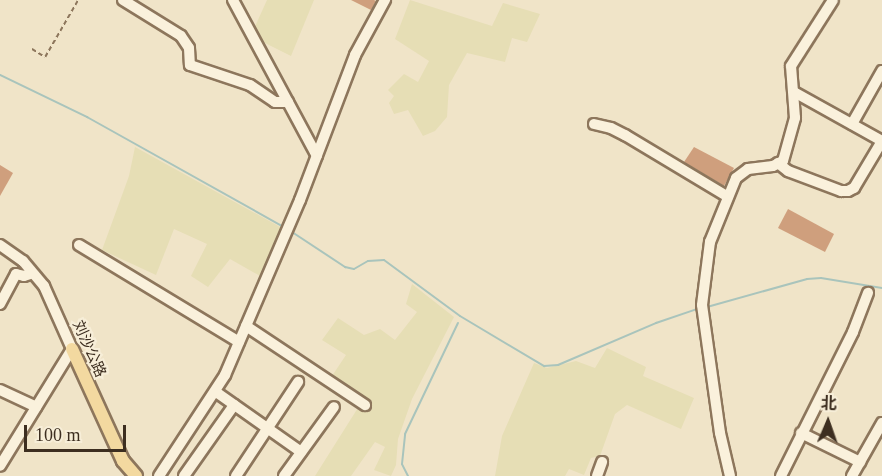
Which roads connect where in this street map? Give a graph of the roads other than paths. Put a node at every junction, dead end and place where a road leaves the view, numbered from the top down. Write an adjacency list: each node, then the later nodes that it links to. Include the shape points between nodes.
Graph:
1 (123, 0): 7 (street, via 181,36 189,48 190,65 250,85 275,102)
2 (233, 0): 7 (street)
3 (385, 0): 11 (street, via 355,55)
4 (832, 0): 6 (street, via 791,66)
5 (882, 71): 9 (street)
6 (794, 92): 9 (street); 12 (street, via 795,118 783,161)
7 (288, 102): 11 (street)
8 (594, 124): 13 (street, via 625,135)
9 (852, 124): 10 (street)
10 (882, 141): 12 (street, via 849,191)
11 (317, 156): 19 (street)
12 (778, 164): 13 (street, via 748,169 736,178)
13 (728, 197): 42 (street, via 710,242 702,305)
14 (0, 245): 16 (street, 刘沙公路)
15 (79, 245): 20 (street)
16 (33, 273): 18 (street, via 16,274); 21 (street, 刘沙公路, via 44,286)
17 (868, 293): 31 (street, via 853,332)
18 (0, 304)
19 (246, 326): 20 (street); 26 (street)
20 (239, 342): 24 (street)
21 (72, 349): 27 (street); 36 (main road, 刘沙公路, via 123,461)
22 (298, 382): 30 (street)
23 (0, 390): 27 (street)
24 (216, 392): 25 (street); 37 (street)
25 (234, 405): 30 (street); 38 (street)
26 (365, 405)
27 (36, 407): 35 (street)
28 (334, 407): 32 (street)
29 (882, 423): 34 (street)
30 (267, 428): 32 (street); 39 (street)
31 (801, 433): 34 (street); 43 (street)
32 (301, 452): 40 (street)
33 (602, 462): 41 (street)
34 (860, 462): 44 (street)
35 (0, 466)
36 (136, 476)
37 (159, 476)
38 (184, 476)
39 (236, 476)
40 (284, 476)
41 (597, 476)
42 (730, 476)
43 (781, 476)
44 (853, 476)

